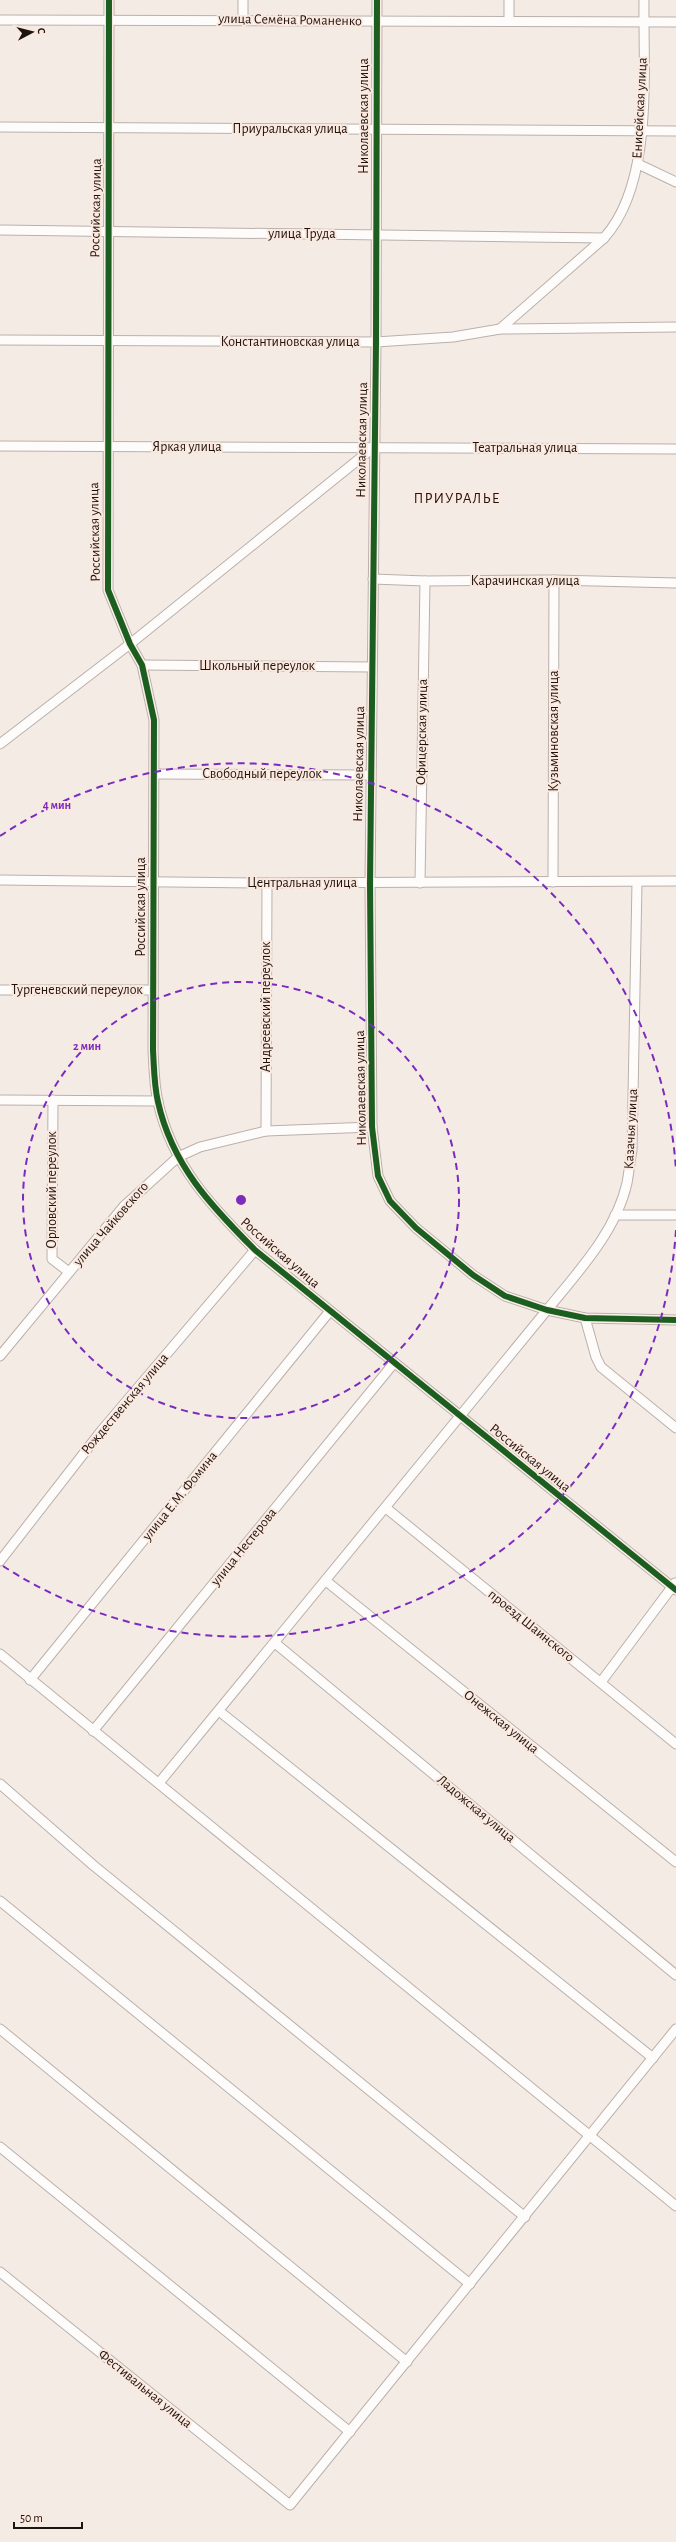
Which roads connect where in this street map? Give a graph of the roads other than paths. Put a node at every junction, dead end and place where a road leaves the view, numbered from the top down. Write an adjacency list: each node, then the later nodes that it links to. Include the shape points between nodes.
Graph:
1 (108, 0): 6 (street, Российская улица)
2 (243, 0): 7 (street)
3 (377, 0): 10 (street, Николаевская улица)
4 (509, 0): 11 (street)
5 (644, 0): 9 (street, Енисейская улица)
6 (108, 19): 7 (street, улица Семёна Романенко); 8 (street, улица Семёна Романенко); 14 (street, Российская улица)
7 (242, 19): 10 (street, улица Семёна Романенко)
8 (0, 20)
9 (644, 20): 11 (street, улица Семёна Романенко); 12 (street, улица Семёна Романенко); 16 (street, Енисейская улица)
10 (377, 21): 11 (street, улица Семёна Романенко); 15 (street, Николаевская улица)
11 (509, 21)
12 (676, 22)
13 (0, 127): 14 (street, Приуральская улица)
14 (109, 128): 15 (street, Приуральская улица); 21 (street, Российская улица)
15 (375, 129): 16 (street, Приуральская улица); 22 (street, Николаевская улица)
16 (641, 129): 17 (street, Приуральская улица); 18 (street, Енисейская улица)
17 (676, 131)
18 (638, 164): 19 (street); 23 (street, Енисейская улица, via 618,223)
19 (676, 182)
20 (0, 230): 21 (street, улица Труда)
21 (107, 233): 22 (street, улица Труда); 27 (street, Российская улица)
22 (376, 235): 23 (street, улица Труда); 28 (street, Николаевская улица)
23 (604, 238): 25 (street, Енисейская улица)
24 (676, 327): 25 (street, Константиновская улица)
25 (500, 329): 28 (street, Константиновская улица, via 453,337)
26 (0, 340): 27 (street, Константиновская улица)
27 (107, 341): 28 (street, Константиновская улица); 30 (street, Российская улица)
28 (376, 342): 31 (street, Николаевская улица)
29 (0, 446): 30 (street, Яркая улица)
30 (106, 447): 31 (street, Яркая улица); 37 (street, Российская улица, via 108,590)
31 (374, 447): 32 (street, Театральная улица); 33 (street, Николаевская улица); 37 (street)
32 (676, 449)
33 (373, 578): 35 (street, Карачинская улица); 39 (street, Николаевская улица)
34 (554, 580): 35 (street, Карачинская улица); 36 (street, Карачинская улица); 46 (street, Кузьминовская улица)
35 (425, 581): 49 (street, Офицерская улица)
36 (676, 583)
37 (130, 644): 38 (street, Российская улица); 40 (street)
38 (142, 665): 39 (street, Школьный переулок); 41 (street, Российская улица, via 154,720)
39 (372, 667): 42 (street, Николаевская улица)
40 (0, 744)
41 (154, 774): 42 (street, Свободный переулок); 44 (street, Российская улица)
42 (370, 775): 48 (street, Николаевская улица)
43 (0, 880): 44 (street, Центральная улица)
44 (153, 881): 50 (street, Центральная улица); 52 (street, Российская улица)
45 (676, 881): 47 (street, Центральная улица)
46 (553, 882): 47 (street, Центральная улица); 49 (street, Центральная улица)
47 (637, 882): 59 (street, Казачья улица, via 632,1150 627,1184)
48 (370, 883): 49 (street, Центральная улица); 50 (street, Центральная улица); 56 (street, Николаевская улица)
49 (420, 883)
50 (267, 884): 57 (street, Андреевский переулок)
51 (0, 990): 52 (street, Тургеневский переулок)
52 (153, 990): 55 (street, Российская улица, via 152,1050)
53 (0, 1100): 54 (street)
54 (53, 1100): 55 (street); 62 (street, Орловский переулок, via 52,1259)
55 (158, 1101): 58 (street, Российская улица)
56 (372, 1127): 57 (street, улица Чайковского); 63 (street, Николаевская улица, via 378,1176 390,1201 402,1215 473,1274 505,1296)
57 (266, 1131): 58 (street, улица Чайковского, via 200,1147)
58 (178, 1157): 61 (street, Российская улица, via 208,1203); 62 (street, улица Чайковского, via 124,1206)
59 (615, 1215): 60 (street); 63 (street, Казачья улица, via 599,1243)
60 (676, 1215)
61 (255, 1250): 64 (street, Российская улица); 72 (street, Рождественская улица, via 102,1430)
62 (69, 1272): 67 (street, улица Чайковского)
63 (547, 1310): 65 (street, Николаевская улица); 69 (street, Казачья улица)
64 (330, 1311): 68 (street, Российская улица); 77 (street, улица Е.М. Фомина)
65 (585, 1318): 66 (street, Николаевская улица); 70 (street, via 601,1367)
66 (676, 1320)
67 (0, 1356)
68 (394, 1364): 69 (street, Российская улица); 80 (street, улица Нестерова)
69 (460, 1418): 71 (street); 74 (street, Российская улица)
70 (676, 1428)
71 (386, 1508): 73 (street); 78 (street, проезд Шаинского)
72 (0, 1560)
73 (326, 1581): 75 (street); 84 (street, Онежская улица)
74 (675, 1586): 78 (street)
75 (275, 1643): 79 (street); 86 (street, Ладожская улица)
76 (0, 1654): 77 (street)
77 (30, 1680): 80 (street)
78 (601, 1682): 81 (street, проезд Шаинского)
79 (219, 1711): 82 (street); 89 (street)
80 (93, 1731): 82 (street)
81 (676, 1744)
82 (159, 1783): 90 (street)
83 (0, 1784): 93 (street, via 93,1865)
84 (676, 1862)
85 (0, 1901): 95 (street)
86 (676, 1975)
87 (0, 2029): 96 (street)
88 (676, 2029): 89 (street)
89 (653, 2058): 90 (street)
90 (589, 2136): 92 (street); 93 (street)
91 (0, 2147): 97 (street)
92 (676, 2206)
93 (525, 2216): 95 (street)
94 (0, 2272): 97 (street, Фестивальная улица, via 290,2505)
95 (470, 2284): 96 (street)
96 (407, 2362): 97 (street)
97 (350, 2432)

